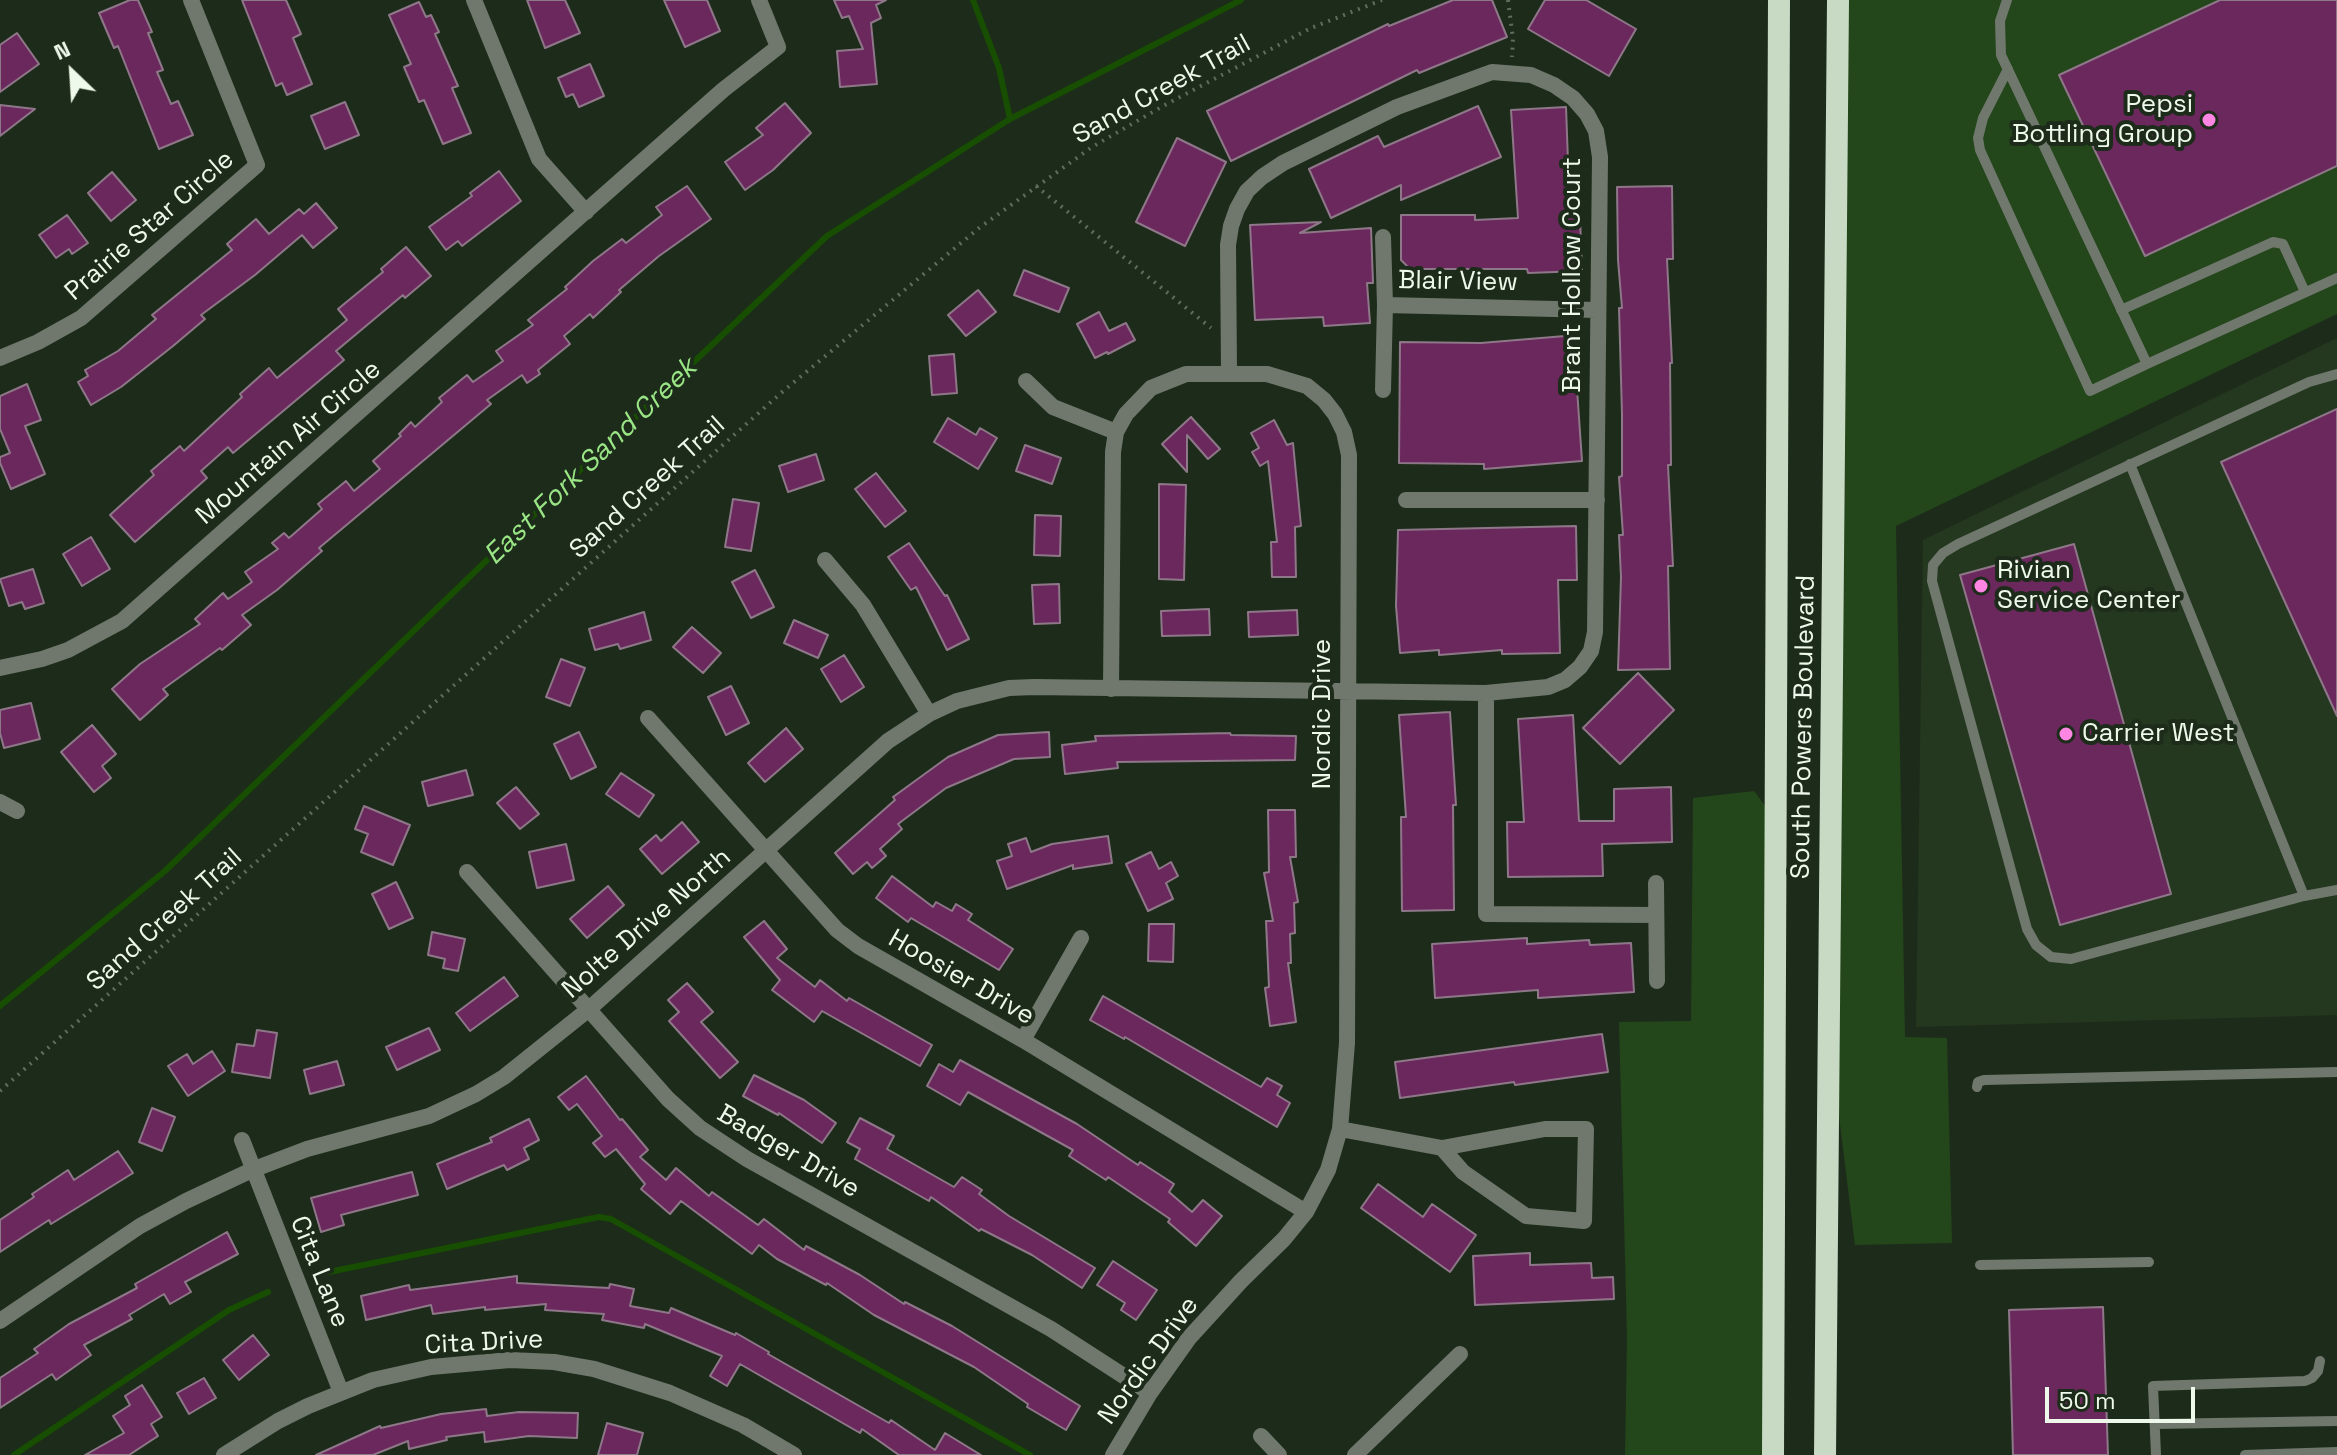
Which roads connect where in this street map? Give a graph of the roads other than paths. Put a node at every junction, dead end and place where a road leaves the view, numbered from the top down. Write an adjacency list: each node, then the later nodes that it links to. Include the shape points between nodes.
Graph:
1 (191, 0): 15 (street, Prairie Star Circle, via 257,165 81,318)
2 (474, 0): 8 (street, via 539,159)
3 (759, 0): 8 (street, Mountain Air Circle, via 778,47)
4 (1779, 0): 67 (highway, South Powers Boulevard)
5 (1838, 0): 68 (highway, South Powers Boulevard)
6 (2007, 0): 7 (lane, via 2000,21 2001,55)
7 (2008, 69): 14 (lane); 16 (lane, via 1983,118 1980,150 2090,391)
8 (586, 212): 26 (street, Mountain Air Circle, via 122,621 68,650)
9 (1383, 237): 12 (street, Blair View)
10 (2337, 278): 11 (lane)
11 (2305, 292): 14 (lane, via 2283,244 2273,242); 16 (lane)
12 (1385, 305): 13 (street, Blair View); 20 (street)
13 (1597, 310): 17 (street, Brant Hollow Court, via 1596,131 1573,98 1554,85 1531,75 1492,72 1397,107 1283,163 1247,191 1228,245); 24 (street, Brant Hollow Court)
14 (2121, 310): 16 (lane)
15 (0, 358)
16 (2147, 364)
17 (1229, 372): 21 (street, Nordic Drive, via 1167,379 1137,399); 28 (street, Nordic Drive, via 1267,374 1307,386 1324,400 1344,432 1349,455)
18 (2337, 374): 22 (lane)
19 (1026, 381): 21 (street, via 1053,407)
20 (1383, 390)
21 (1116, 432): 27 (street, Nordic Drive)
22 (2130, 464): 38 (lane); 38 (lane, via 1958,544 1933,565 1939,609 2027,929 2051,957 2071,959)
23 (1406, 500): 24 (street)
24 (1597, 500): 29 (street, Brant Hollow Court, via 1591,651 1565,680 1548,687)
25 (825, 560): 30 (street, via 863,605)
26 (0, 668)
27 (1111, 689): 28 (street, Nolte Drive North); 30 (street, Nolte Drive North, via 1009,688)
28 (1346, 693): 29 (street, Brant Hollow Court); 46 (street, Nordic Drive, via 1347,1043)
29 (1486, 693): 39 (street, via 1486,914)
30 (929, 714): 34 (street, Nolte Drive North, via 888,741)
31 (648, 718): 34 (street, Hoosier Drive)
32 (0, 802): 33 (street)
33 (17, 811)
34 (766, 851): 42 (street, Nolte Drive North); 43 (street, Hoosier Drive, via 858,946)
35 (467, 872): 42 (street, Badger Drive)
36 (1656, 883): 39 (street)
37 (2337, 890): 38 (lane)
38 (2304, 896)
39 (1656, 915): 41 (street)
40 (1081, 938): 43 (street)
41 (1657, 981)
42 (589, 1009): 49 (street, Nolte Drive North, via 504,1077 453,1106); 57 (street, Badger Drive, via 676,1107 722,1143 1001,1300)
43 (1023, 1040): 50 (street, Hoosier Drive)
44 (2337, 1072): 45 (lane, via 1984,1080)
45 (1977, 1087)
46 (1340, 1129): 48 (street); 50 (street, Nordic Drive, via 1328,1170)
47 (242, 1140): 49 (street, Cita Lane)
48 (1442, 1148): 48 (street, via 1545,1129 1586,1129 1584,1221 1526,1216 1463,1172)
49 (252, 1170): 53 (street, Nolte Drive North, via 140,1226); 56 (street, Cita Lane)
50 (1306, 1212): 57 (street, Nordic Drive, via 1189,1338)
51 (2149, 1262): 52 (lane)
52 (1980, 1265)
53 (0, 1321)
54 (1460, 1354): 66 (street)
55 (2320, 1361): 59 (lane, via 2318,1371 2305,1381 2153,1386)
56 (341, 1392): 62 (street, Cita Drive, via 278,1421); 63 (street, Cita Drive, via 431,1367 554,1362 670,1393 743,1425)
57 (1150, 1393): 64 (street, Nordic Drive)
58 (2337, 1421): 59 (lane)
59 (2155, 1424): 69 (lane)
60 (1261, 1436): 65 (street)
61 (2337, 1452): 70 (lane)
62 (224, 1455)
63 (794, 1455)
64 (1113, 1455)
65 (1279, 1455)
66 (1355, 1455)
67 (1773, 1455)
68 (1825, 1455)
69 (2156, 1455)
70 (2245, 1455)

